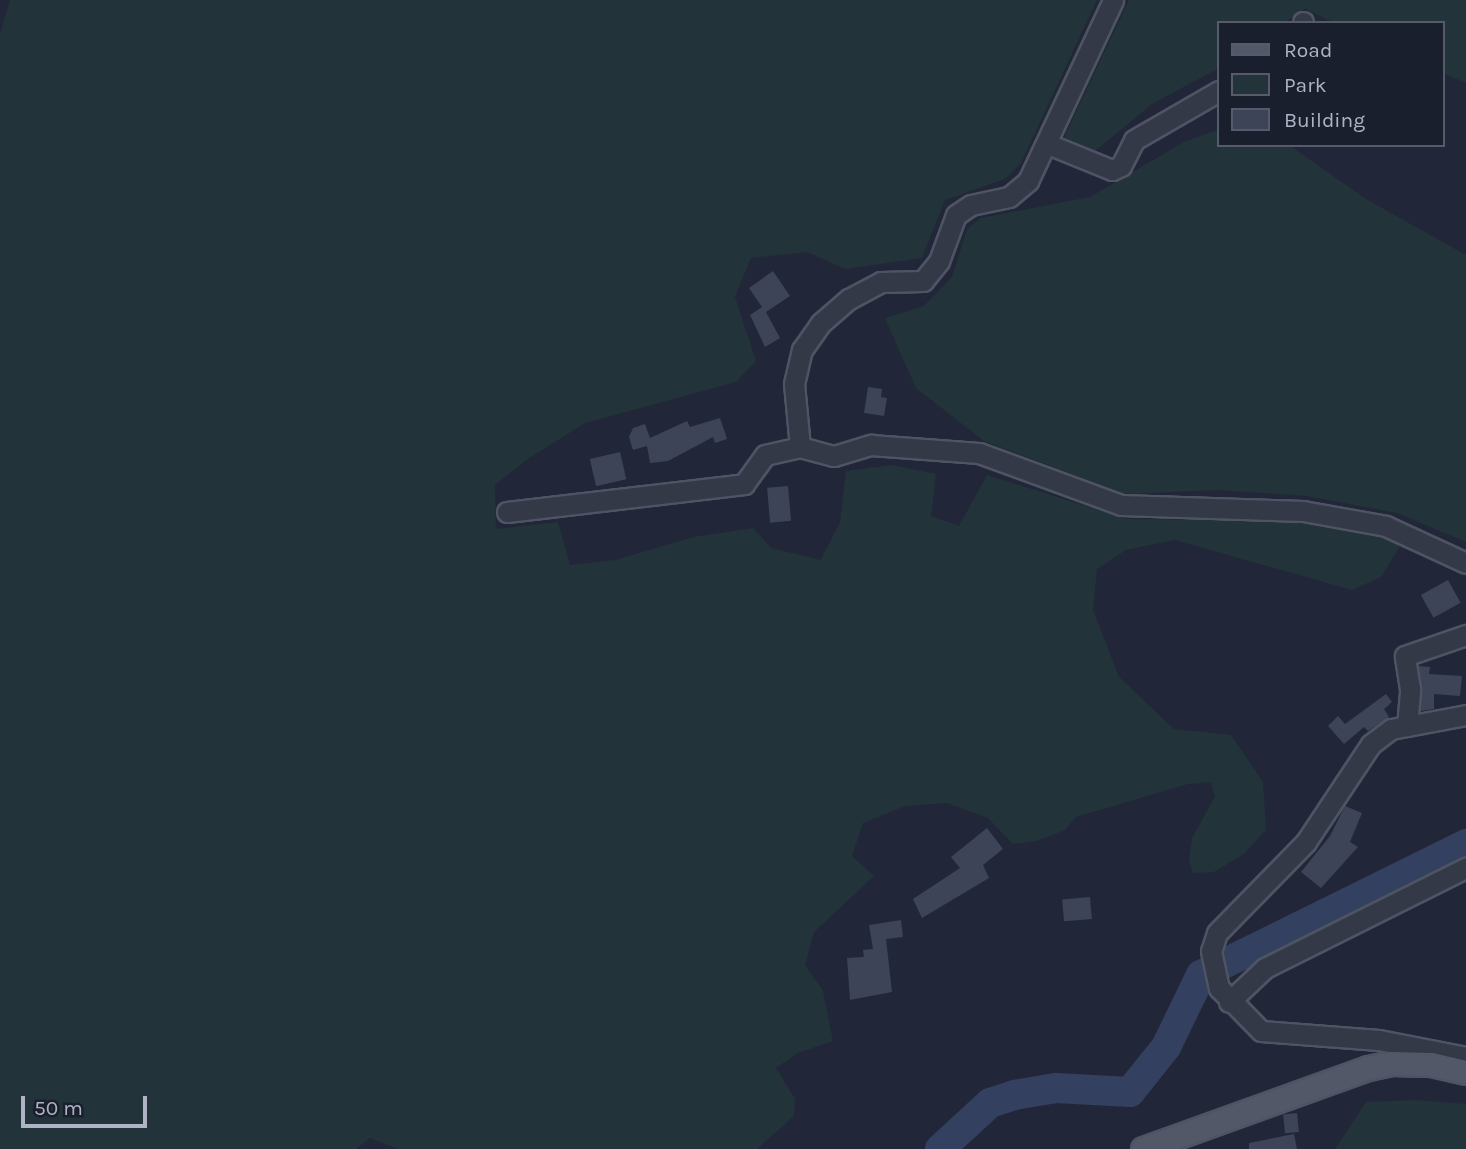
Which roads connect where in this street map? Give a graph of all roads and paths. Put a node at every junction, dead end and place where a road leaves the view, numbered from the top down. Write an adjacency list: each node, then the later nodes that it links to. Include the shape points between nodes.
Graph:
1 (1113, 0): 3 (street)
2 (1218, 92): 3 (street, via 1134,140 1121,166 1112,170 1099,169)
3 (1048, 144): 4 (street, via 1028,181 1009,197 971,205 956,215 939,261 923,282 881,282 849,299 821,323 802,350 794,384)
4 (800, 447): 5 (street, via 765,455 744,484); 6 (street, via 834,456 871,445 979,453 1121,505 1303,511 1385,526)
5 (507, 512)
6 (1466, 563)
7 (1466, 635): 9 (street, via 1405,656 1410,689)
8 (1466, 715): 9 (street)
9 (1407, 726): 11 (street, via 1391,729 1371,744 1306,842 1217,933 1211,951)
10 (1466, 868): 11 (street, via 1265,968)
11 (1224, 995): 12 (street, via 1261,1031 1406,1044)
12 (1466, 1057)
13 (1466, 1072): 14 (main road, via 1431,1064 1368,1068)
14 (1143, 1149)

